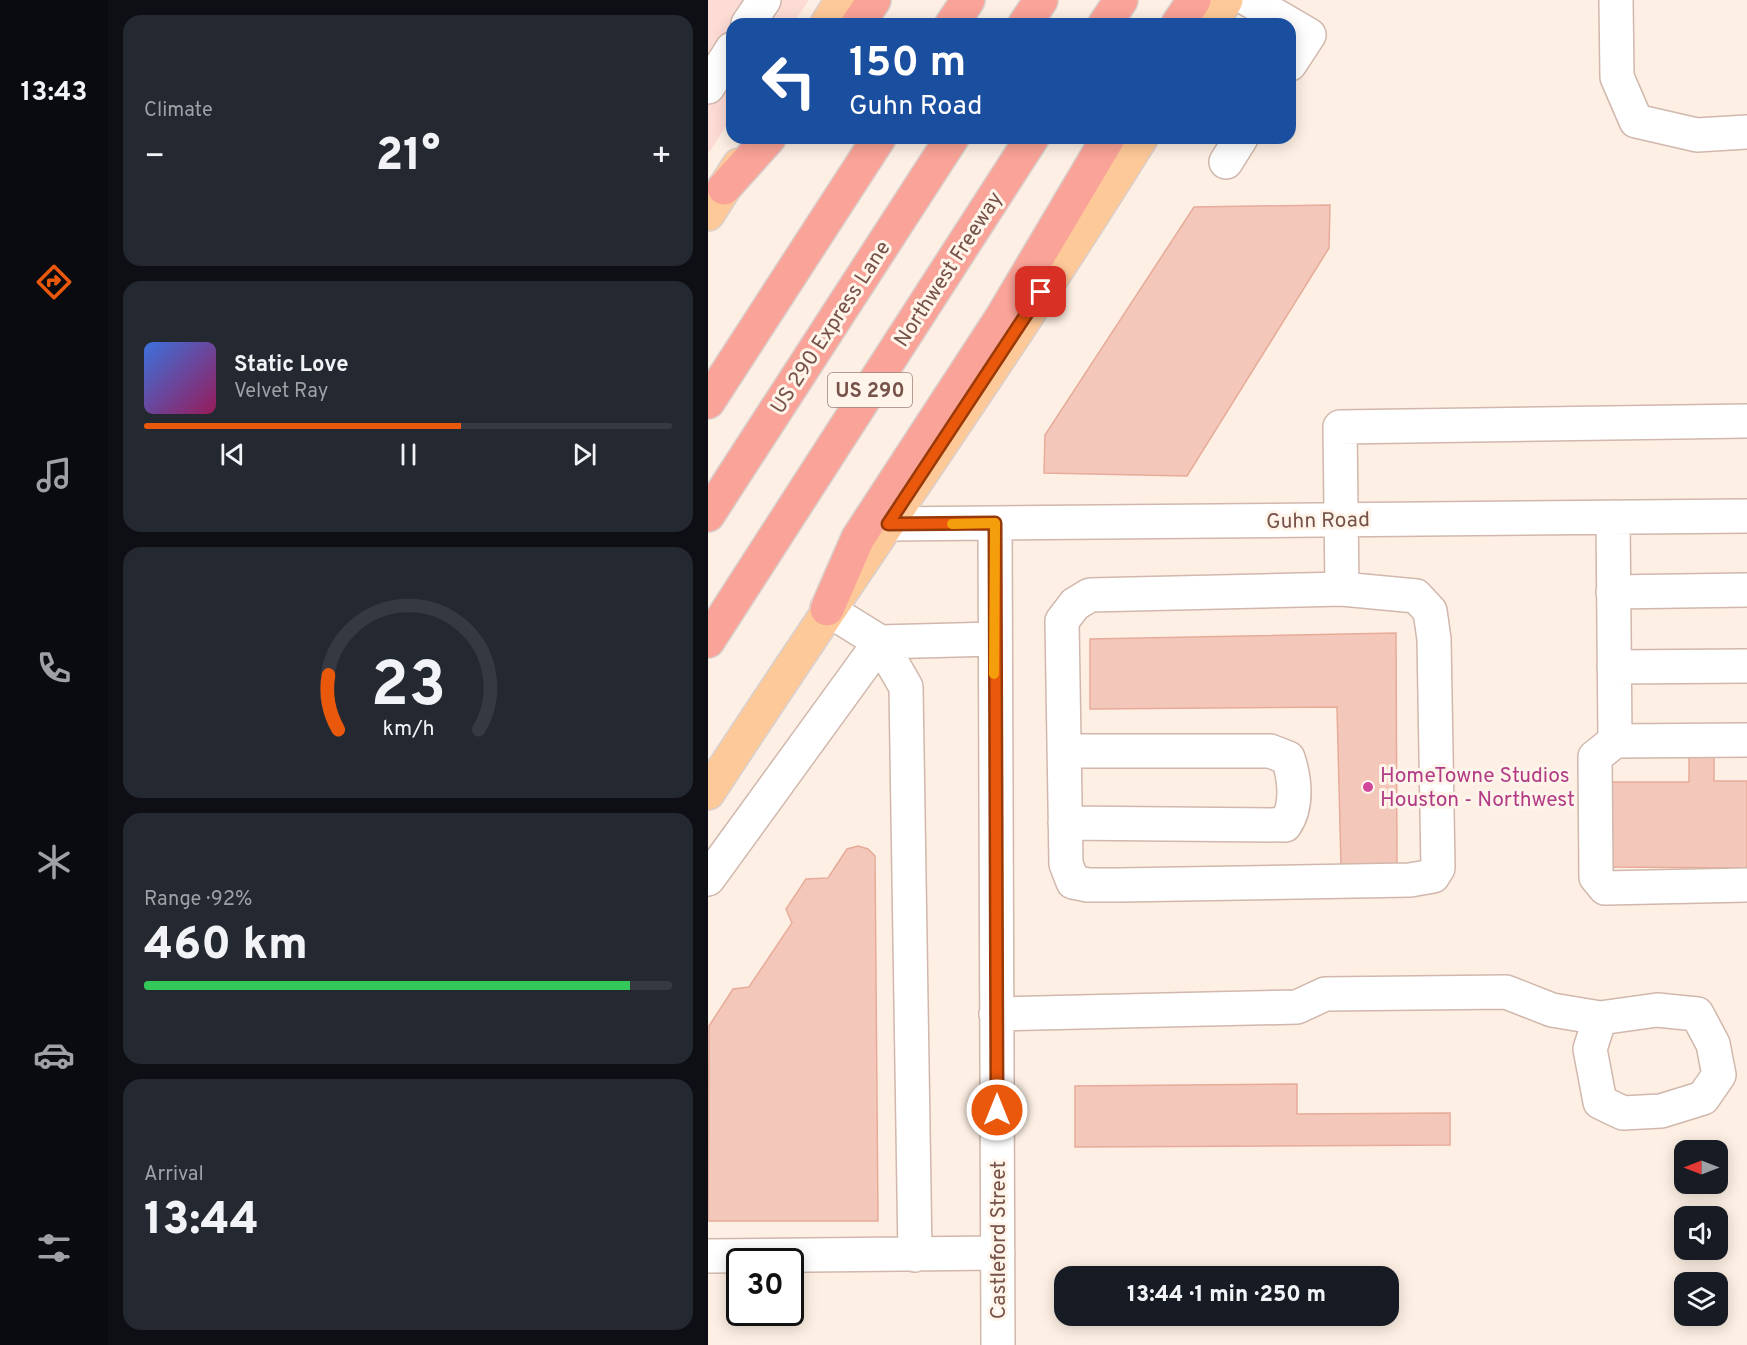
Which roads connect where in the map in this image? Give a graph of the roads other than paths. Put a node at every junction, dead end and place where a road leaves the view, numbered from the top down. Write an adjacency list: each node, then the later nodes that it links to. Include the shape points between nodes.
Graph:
1 (764, 0): 11 (street)
2 (842, 0): 12 (main road)
3 (874, 0): 13 (highway)
4 (968, 0): 14 (highway)
5 (1041, 0): 15 (highway)
6 (1120, 0): 16 (highway)
7 (1194, 0): 17 (highway)
8 (1226, 0): 18 (main road)
9 (1249, 0): 19 (street)
10 (1616, 0): 24 (street, via 1617,77 1636,121 1697,135)
11 (752, 18)
12 (831, 18)
13 (862, 18)
14 (956, 18)
15 (1029, 18)
16 (1109, 18)
17 (1182, 18)
18 (1215, 18)
19 (1280, 18)
20 (1296, 27): 21 (street, via 1310,35)
21 (1296, 55)
22 (726, 58): 23 (street)
23 (708, 87)
24 (1747, 132)
25 (752, 144): 32 (main road)
26 (764, 144): 32 (highway)
27 (875, 144): 33 (highway)
28 (948, 144): 35 (highway, US 290 Express Lane)
29 (1028, 144): 46 (highway, Northwest Freeway / US 290)
30 (1104, 144): 44 (highway, via 1002,316 858,538)
31 (1137, 144): 40 (main road)
32 (716, 201)
33 (708, 402)
34 (1747, 422): 38 (street, via 1340,427)
35 (708, 515)
36 (1747, 516): 37 (street, Guhn Road)
37 (1613, 517): 38 (street, Guhn Road); 43 (street)
38 (1343, 520): 39 (street, Guhn Road); 41 (street)
39 (995, 523): 40 (street, Guhn Road); 45 (street, Castleford Street)
40 (888, 524): 44 (main road)
41 (1342, 589): 52 (street, via 1090,595 1075,604 1062,621); 54 (street, via 1416,596 1430,611 1434,639 1438,856 1433,876 1410,880 1088,885 1073,882 1066,864)
42 (1747, 590): 43 (street)
43 (1613, 592): 49 (street)
44 (827, 609): 47 (street); 53 (main road)
45 (994, 639): 47 (street); 57 (street, Castleford Street)
46 (708, 641)
47 (880, 642): 55 (street); 60 (street, via 906,687)
48 (1747, 666): 49 (street)
49 (1614, 668): 51 (street)
50 (1747, 740): 51 (street)
51 (1615, 741): 56 (street, via 1595,757 1596,877 1605,888)
52 (1064, 751): 54 (street); 54 (street, via 1270,752 1288,758 1295,779 1291,816 1285,825)
53 (708, 793)
54 (1065, 823)
55 (708, 879)
56 (1747, 885)
57 (996, 1014): 58 (street, via 1297,1007 1325,994 1419,991 1506,992 1552,1010); 59 (street, Castleford Street)
58 (1600, 1018)
59 (998, 1253): 60 (street); 62 (street, Castleford Street)
60 (915, 1255): 61 (street)
61 (708, 1256)
62 (998, 1345)

